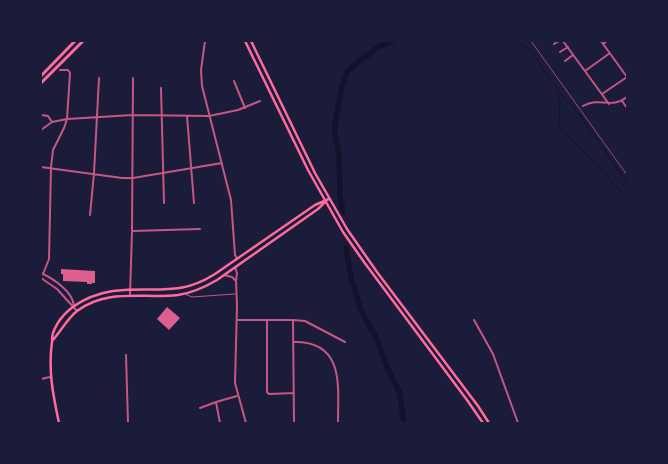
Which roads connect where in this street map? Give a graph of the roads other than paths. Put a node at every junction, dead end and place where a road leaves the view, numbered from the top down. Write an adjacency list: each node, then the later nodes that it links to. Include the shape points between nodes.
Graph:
1 (75, 41): 19 (highway)
2 (83, 41): 24 (highway)
3 (205, 41): 38 (street, via 201,81)
4 (245, 41): 51 (main road)
5 (251, 41): 50 (main road)
6 (558, 41): 10 (street)
7 (563, 41): 12 (street)
8 (601, 41): 11 (street)
9 (607, 41): 11 (street)
10 (554, 44)
11 (603, 44): 14 (street)
12 (568, 47): 13 (street); 15 (street)
13 (560, 52)
14 (610, 53): 18 (street); 20 (street)
15 (573, 55): 16 (street); 18 (street)
16 (565, 61)
17 (60, 70): 40 (street, via 70,72)
18 (585, 71): 26 (street)
19 (41, 76)
20 (627, 77): 26 (street)
21 (99, 78): 39 (street)
22 (134, 78): 35 (street)
23 (234, 81): 32 (street)
24 (41, 83)
25 (161, 88): 36 (street)
26 (602, 94): 30 (street)
27 (627, 97): 29 (street)
28 (260, 101): 32 (street)
29 (622, 101): 30 (street); 33 (street)
30 (609, 104): 31 (street, via 595,102)
31 (583, 106)
32 (245, 108): 38 (street)
33 (627, 108)
34 (41, 115): 41 (street, via 48,116)
35 (133, 116): 36 (street); 39 (street); 49 (street)
36 (162, 116): 37 (street); 48 (street)
37 (187, 116): 38 (street); 46 (street)
38 (209, 116): 43 (street)
39 (96, 117): 40 (street); 47 (street)
40 (67, 119): 41 (street); 45 (street, via 54,147)
41 (52, 122): 42 (street)
42 (41, 130)
43 (222, 163): 46 (street); 59 (street, via 230,200 234,255)
44 (41, 167): 45 (street)
45 (51, 167): 47 (street); 64 (street, via 49,259)
46 (192, 168): 48 (street); 53 (street)
47 (94, 173): 49 (street); 54 (street)
48 (163, 173): 49 (street); 52 (street)
49 (133, 178): 57 (street)
50 (329, 199): 51 (main road); 60 (main road)
51 (324, 202): 56 (main road, via 315,205); 58 (main road); 61 (main road)
52 (164, 203)
53 (194, 203)
54 (90, 215)
55 (200, 229): 57 (street)
56 (278, 230): 58 (main road); 59 (main road)
57 (132, 231): 71 (street)
58 (282, 235): 63 (main road)
59 (237, 259): 62 (main road)
60 (368, 259): 61 (main road); 88 (main road)
61 (364, 262): 90 (main road)
62 (230, 264): 63 (lane); 70 (main road, via 198,284)
63 (235, 268): 65 (main road); 68 (street)
64 (42, 274): 67 (street)
65 (224, 275): 68 (street); 72 (main road, via 204,287)
66 (41, 278): 69 (street)
67 (54, 281): 69 (street); 77 (street, via 67,292 74,301)
68 (236, 281): 73 (street)
69 (51, 284): 77 (street, via 69,304)
70 (183, 288): 71 (main road); 72 (main road)
71 (131, 290): 74 (street); 75 (main road, via 113,290)
72 (185, 294): 73 (lane, via 192,297); 74 (main road)
73 (236, 294): 79 (street)
74 (130, 295): 76 (main road, via 109,297)
75 (88, 298): 76 (main road); 77 (main road)
76 (91, 303): 78 (main road)
77 (74, 306): 78 (street); 83 (main road, via 58,324 52,334)
78 (77, 311): 83 (main road)
79 (236, 320): 82 (street); 92 (street, via 234,383)
80 (293, 320): 82 (street); 84 (street); 85 (street, via 306,321)
81 (474, 320): 103 (street, via 493,354)
82 (267, 321): 91 (street, via 267,392)
83 (52, 342): 87 (main road)
84 (294, 342): 91 (street); 100 (street, via 318,346 333,361 338,379)
85 (345, 342)
86 (126, 355): 96 (street)
87 (50, 377): 89 (street); 95 (main road)
88 (457, 378): 90 (main road, via 456,382); 102 (main road)
89 (41, 379)
90 (452, 381): 101 (main road)
91 (294, 394): 99 (street)
92 (237, 396): 93 (street); 98 (street)
93 (216, 402): 94 (street); 97 (street)
94 (200, 408)
95 (59, 423)
96 (128, 423)
97 (220, 423)
98 (246, 423)
99 (294, 423)
100 (338, 423)
101 (483, 423)
102 (489, 423)
103 (518, 423)

